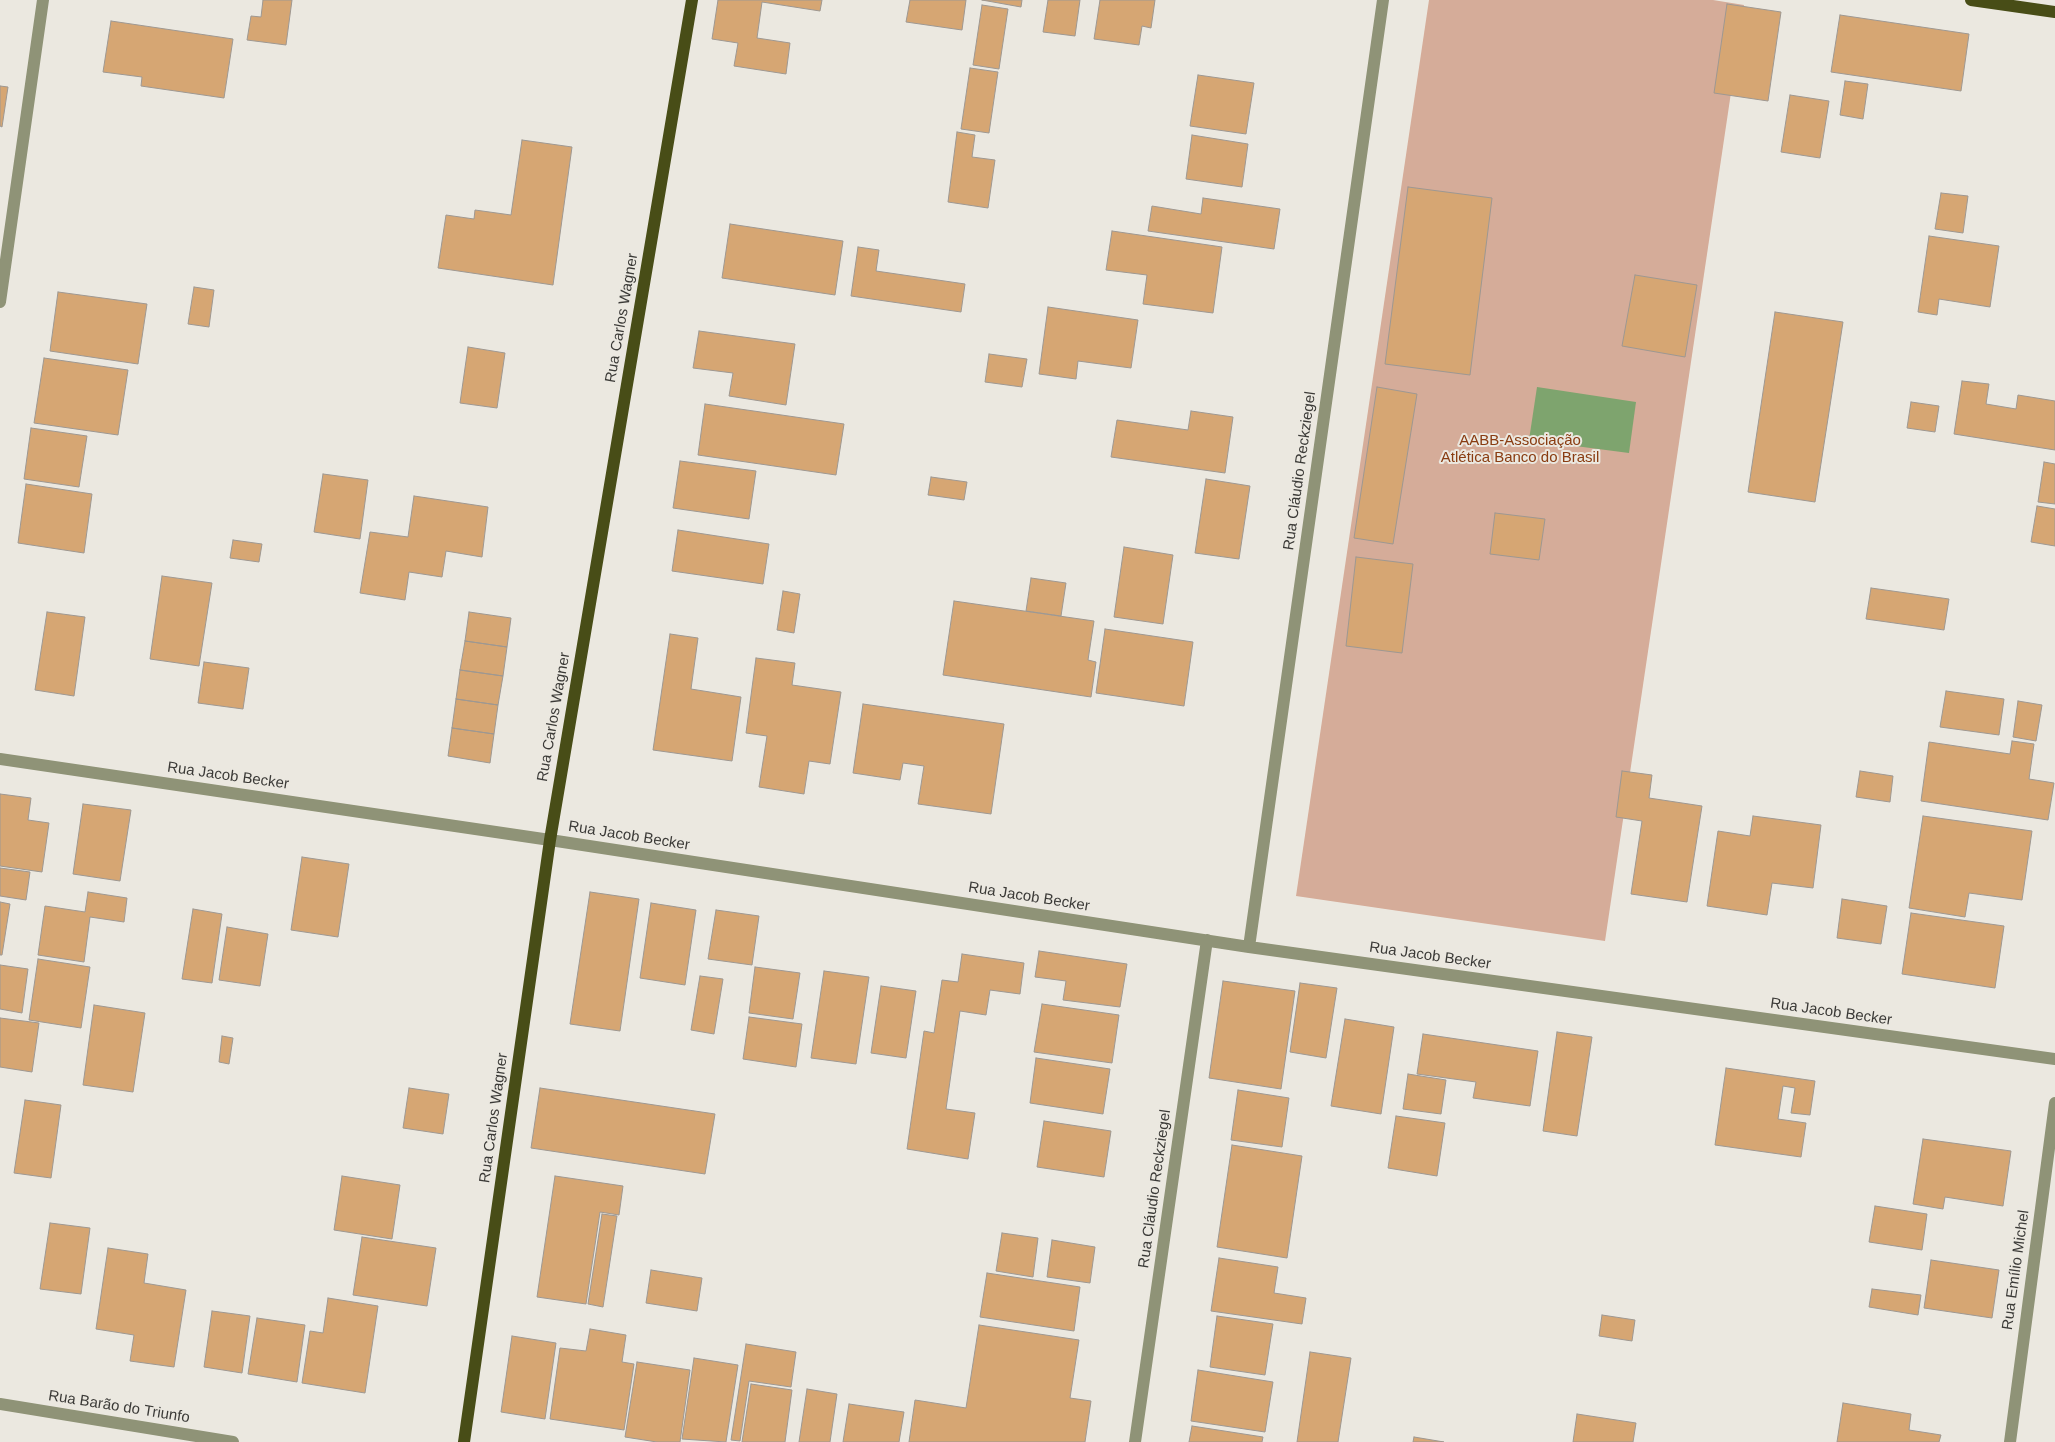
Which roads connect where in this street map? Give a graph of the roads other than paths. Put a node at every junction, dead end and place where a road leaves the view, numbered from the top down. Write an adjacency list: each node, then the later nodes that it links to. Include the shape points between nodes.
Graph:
1 (44, 0): 6 (street)
2 (692, 0): 8 (main road, Rua Carlos Wagner)
3 (1383, 0): 10 (street, Rua Cláudio Reckziegel)
4 (1971, 0): 5 (main road)
5 (2055, 12)
6 (0, 302)
7 (0, 759): 8 (street, Rua Jacob Becker)
8 (550, 840): 9 (street, Rua Jacob Becker); 15 (main road, Rua Carlos Wagner)
9 (1207, 940): 10 (street, Rua Jacob Becker); 16 (street, Rua Cláudio Reckziegel)
10 (1249, 947): 11 (street, Rua Jacob Becker)
11 (2055, 1060)
12 (2055, 1103): 17 (street, Rua Emílio Michel)
13 (0, 1404): 14 (street, Rua Barão do Triunfo)
14 (233, 1442)
15 (464, 1442)
16 (1135, 1442)
17 (2010, 1442)

